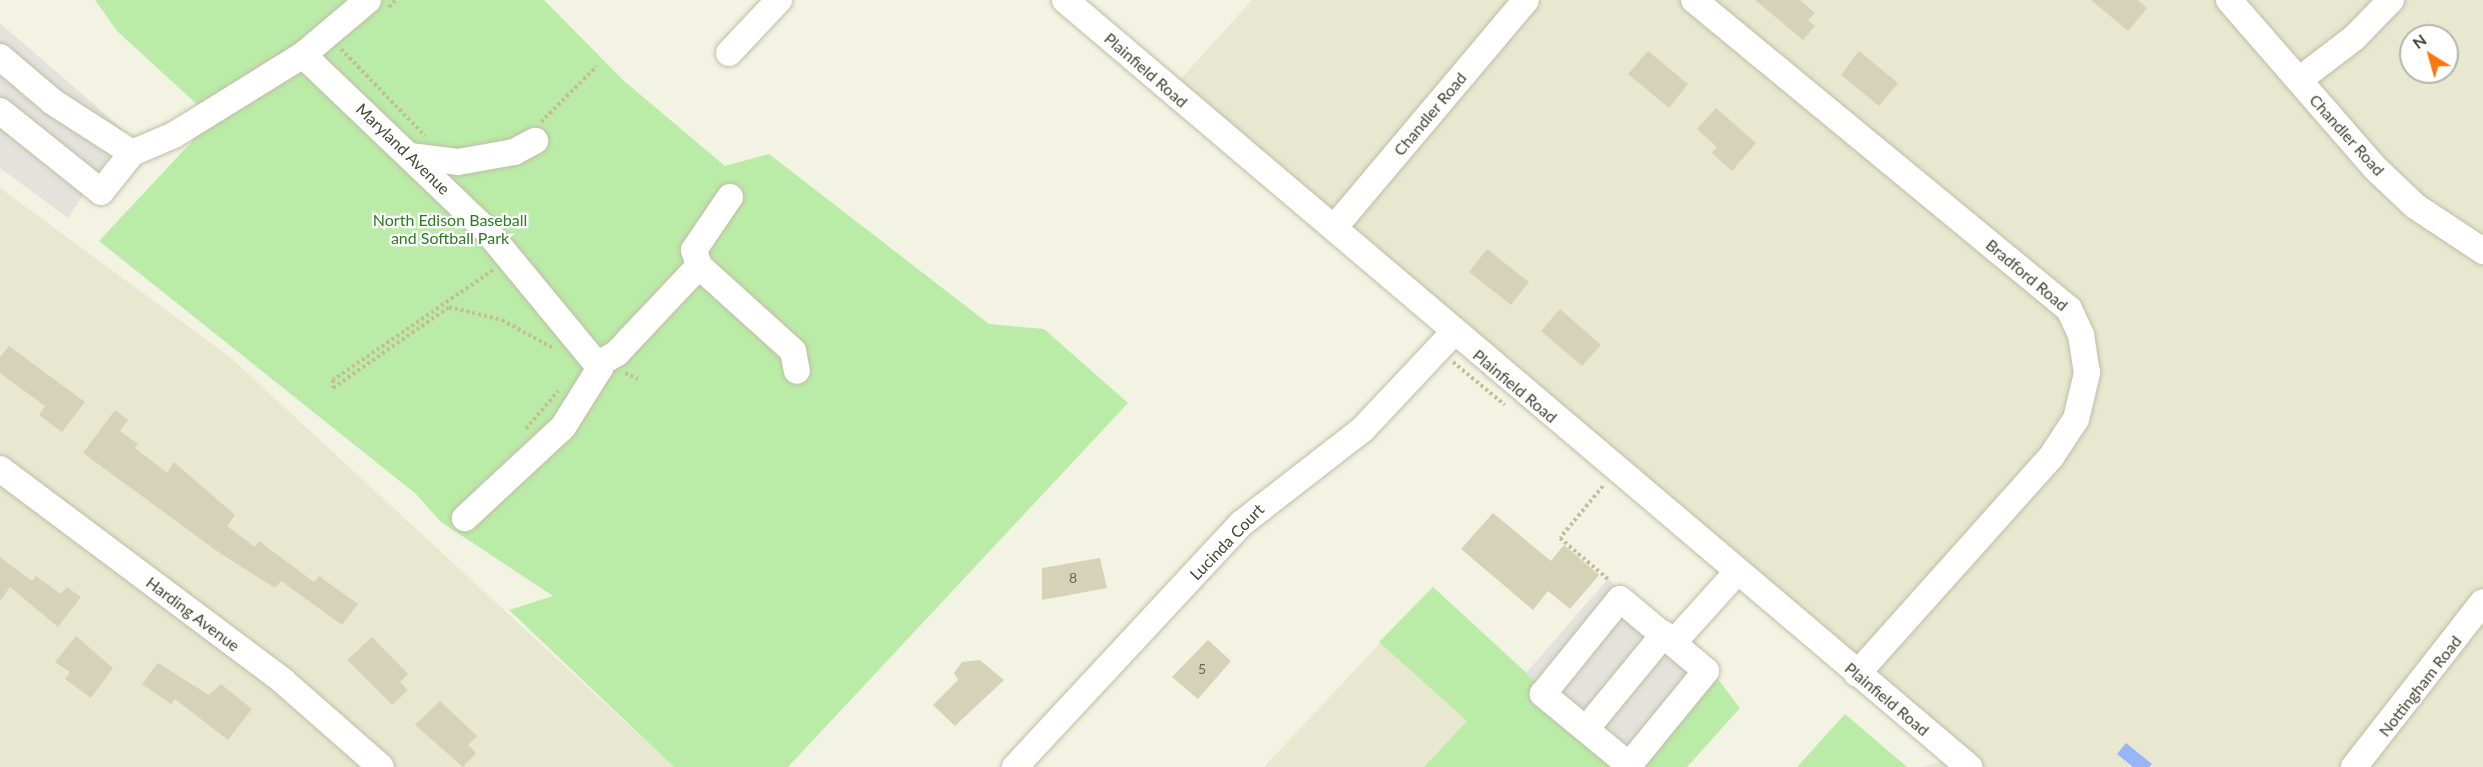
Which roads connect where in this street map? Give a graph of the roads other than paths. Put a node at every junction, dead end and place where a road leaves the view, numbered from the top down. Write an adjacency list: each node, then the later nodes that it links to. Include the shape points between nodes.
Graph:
1 (368, 0): 9 (street)
2 (779, 0): 8 (street)
3 (1065, 0): 17 (street, Plainfield Road)
4 (1526, 0): 17 (street, Chandler Road)
5 (1694, 0): 28 (street, Bradford Road, via 2069,309 2081,335 2087,373 2076,419 2051,457)
6 (2229, 0): 11 (street, Chandler Road)
7 (2391, 0): 11 (street, via 2354,38)
8 (729, 53)
9 (303, 55): 14 (street, via 174,135); 15 (street, Maryland Avenue)
10 (0, 57): 14 (street, via 53,102)
11 (2299, 80): 18 (street, Chandler Road, via 2415,206)
12 (0, 111): 14 (street, via 100,192)
13 (535, 133): 15 (street, via 514,152 458,162)
14 (132, 153)
15 (410, 155): 21 (street, Maryland Avenue, via 488,231)
16 (730, 198): 19 (street, via 694,250)
17 (1334, 228): 20 (street, Plainfield Road)
18 (2483, 251)
19 (699, 266): 21 (street, via 617,353); 22 (street, via 793,351)
20 (1446, 341): 25 (street, Plainfield Road); 32 (street, Lucinda Court, via 1362,430 1242,523)
21 (600, 363): 24 (street, via 594,383 563,427)
22 (797, 371)
23 (0, 469): 31 (street, Harding Avenue, via 283,681)
24 (465, 519)
25 (1737, 572): 27 (street); 28 (street, Plainfield Road)
26 (2483, 602): 33 (street, Nottingham Road)
27 (1669, 638): 29 (street); 29 (street, via 1706,671 1629,765); 29 (street, via 1620,599 1543,694)
28 (1857, 674): 30 (street, Plainfield Road)
29 (1586, 729)
30 (1957, 764)
31 (381, 767)
32 (1015, 767)
33 (2354, 767)

